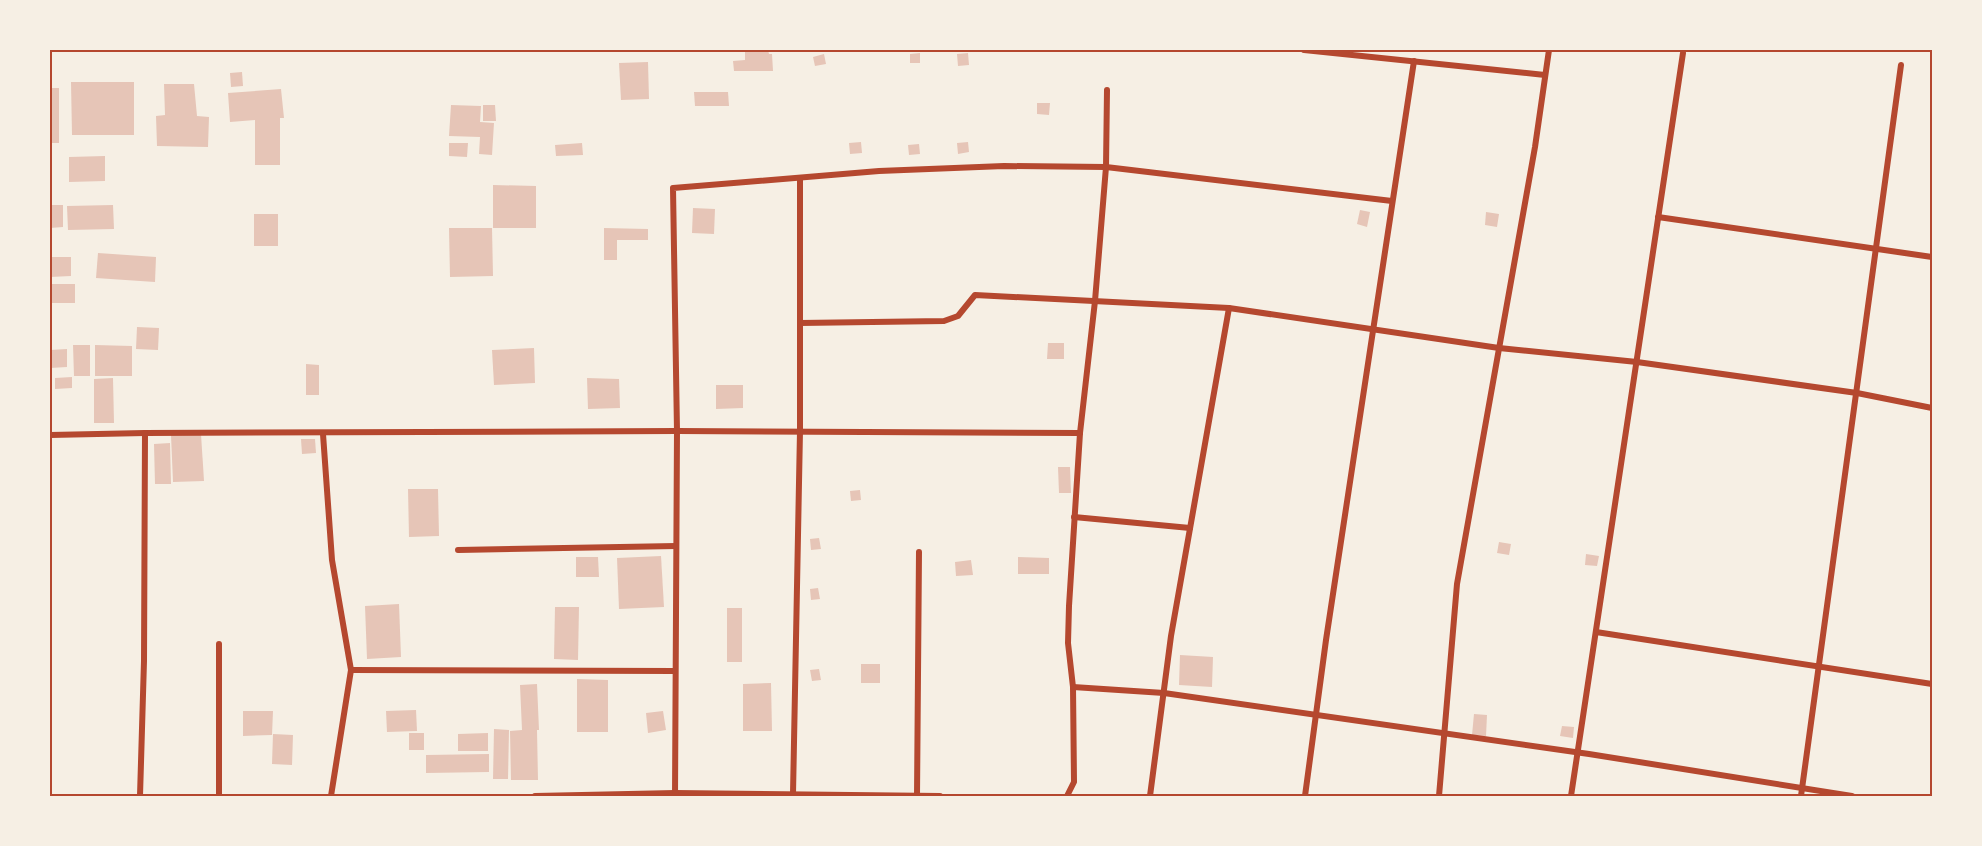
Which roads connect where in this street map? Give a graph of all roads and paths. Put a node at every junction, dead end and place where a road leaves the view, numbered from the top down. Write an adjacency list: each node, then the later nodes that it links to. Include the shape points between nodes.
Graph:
1 (1304, 50): 4 (street)
2 (1549, 50): 6 (street)
3 (1683, 53): 11 (street)
4 (1414, 61): 6 (street); 10 (street)
5 (1901, 65): 12 (street)
6 (1545, 75): 18 (street)
7 (1107, 90): 8 (street)
8 (1106, 167): 9 (street, via 1004,166); 10 (street); 14 (street)
9 (800, 178): 16 (street); 22 (street, via 673,188)
10 (1392, 201): 17 (street)
11 (1658, 217): 12 (street); 19 (street)
12 (1877, 249): 13 (street); 20 (street)
13 (1932, 257)
14 (1095, 301): 15 (street); 16 (street, via 975,295 958,316 944,321); 25 (street)
15 (1229, 308): 17 (street); 29 (street)
16 (800, 323): 23 (street)
17 (1372, 329): 18 (street); 41 (street)
18 (1499, 348): 19 (street); 42 (street, via 1457,584)
19 (1636, 362): 20 (street); 33 (street)
20 (1857, 393): 21 (street); 35 (street)
21 (1932, 408)
22 (677, 430): 23 (street); 26 (street); 30 (street)
23 (801, 431): 25 (street); 45 (street)
24 (145, 433): 26 (street); 27 (street); 47 (street)
25 (1080, 433): 28 (street)
26 (323, 434): 36 (street, via 332,560)
27 (50, 435)
28 (1074, 517): 29 (street); 39 (street, via 1068,606)
29 (1190, 528): 40 (street)
30 (676, 546): 31 (street); 37 (street)
31 (458, 550)
32 (919, 552): 51 (street)
33 (1596, 632): 35 (street); 43 (street)
34 (219, 644): 48 (street)
35 (1820, 666): 38 (street); 44 (street)
36 (351, 670): 37 (street); 49 (street)
37 (675, 672): 46 (street)
38 (1932, 684)
39 (1073, 687): 40 (street); 53 (street, via 1074,782)
40 (1164, 693): 41 (street); 54 (street)
41 (1316, 717): 42 (street); 55 (street)
42 (1444, 735): 43 (street); 56 (street)
43 (1578, 753): 44 (street); 57 (street)
44 (1802, 793): 58 (street)
45 (793, 794): 46 (street); 51 (street)
46 (675, 795): 50 (street)
47 (140, 796)
48 (219, 796)
49 (331, 796)
50 (535, 796)
51 (916, 796): 52 (street)
52 (940, 796)
53 (1067, 796)
54 (1150, 796)
55 (1305, 796)
56 (1438, 796)
57 (1571, 796)
58 (1852, 796)

